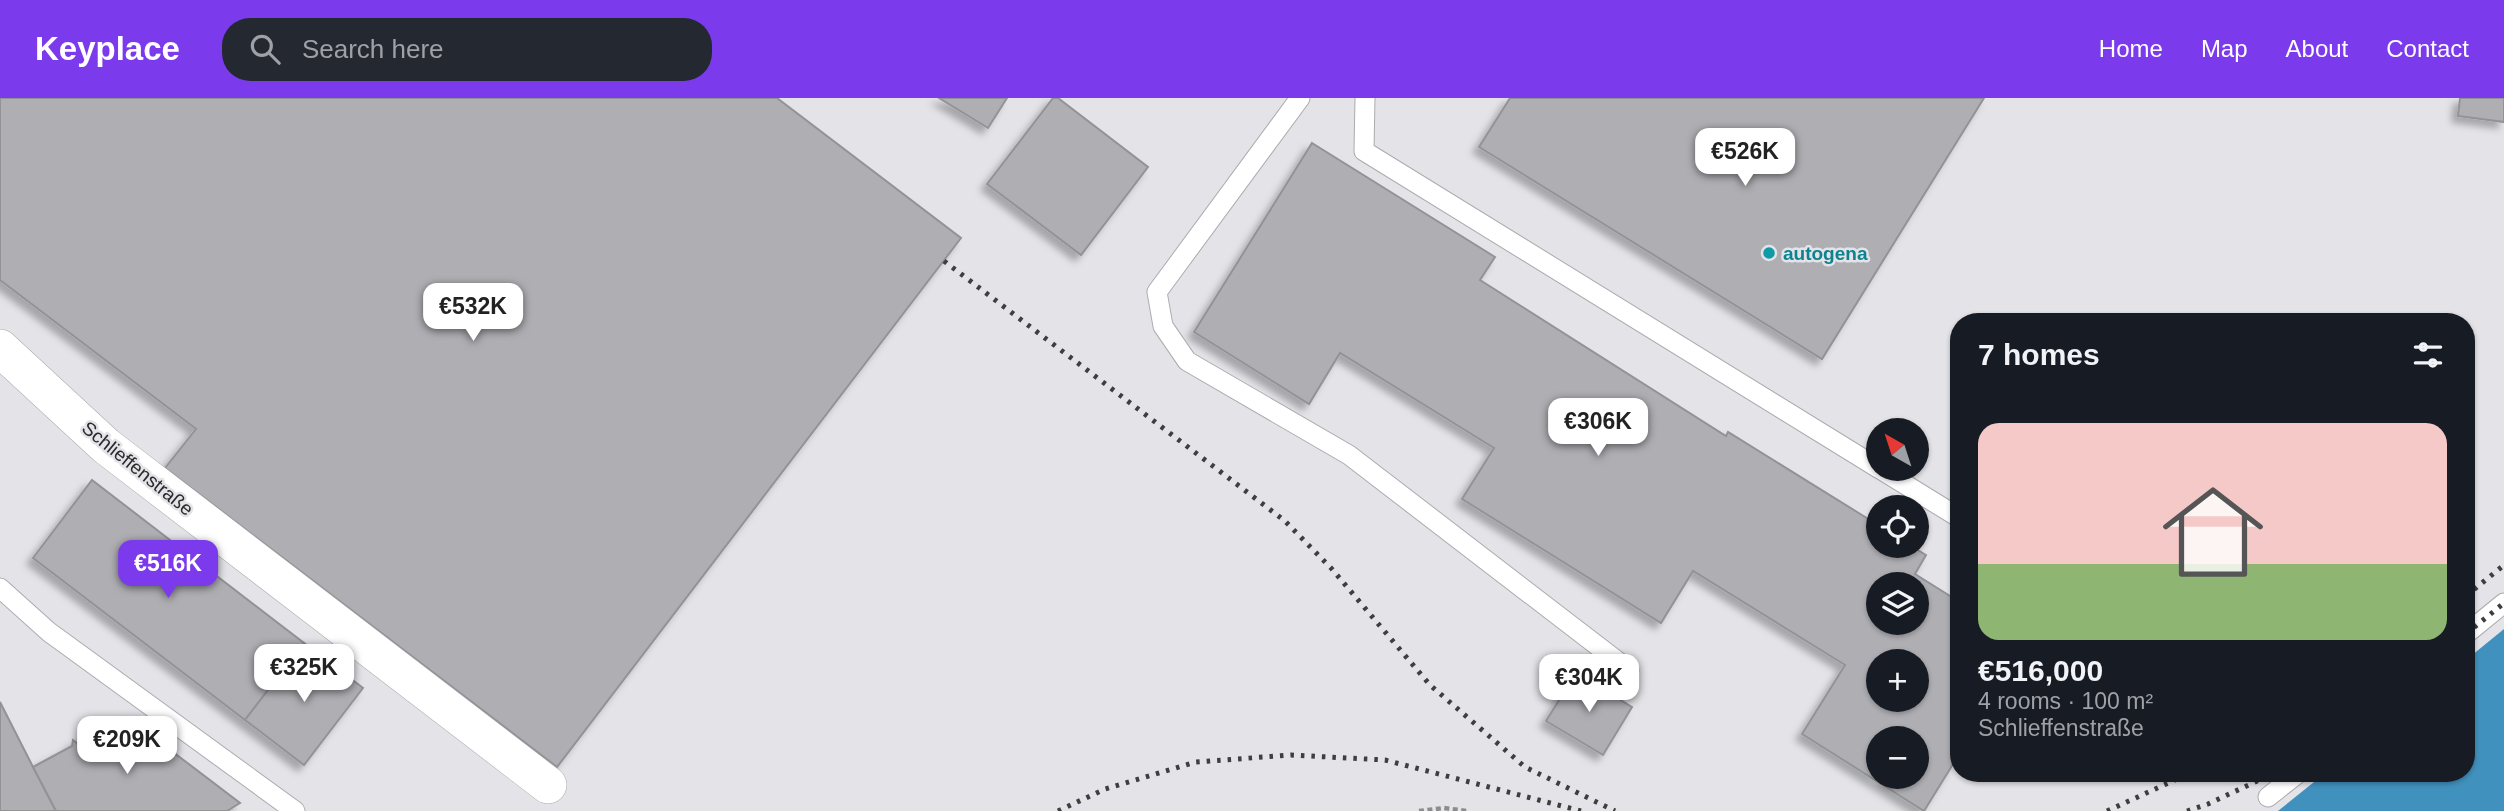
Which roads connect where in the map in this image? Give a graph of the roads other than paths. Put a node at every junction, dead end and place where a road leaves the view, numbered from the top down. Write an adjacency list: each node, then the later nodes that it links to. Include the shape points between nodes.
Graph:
1 (1300, 98): 10 (lane, via 1157,292 1163,326 1187,362 1349,455)
2 (1365, 98): 4 (lane, via 1364,151)
3 (0, 348): 12 (street, Schlieffenstraße, via 106,446)
4 (1866, 460)
5 (1900, 481): 6 (lane)
6 (1950, 512)
7 (0, 588): 14 (lane, via 49,632)
8 (2504, 603): 9 (lane)
9 (2475, 627)
10 (1629, 670)
11 (2287, 782): 13 (lane)
12 (548, 785)
13 (2268, 797)
14 (295, 811)

